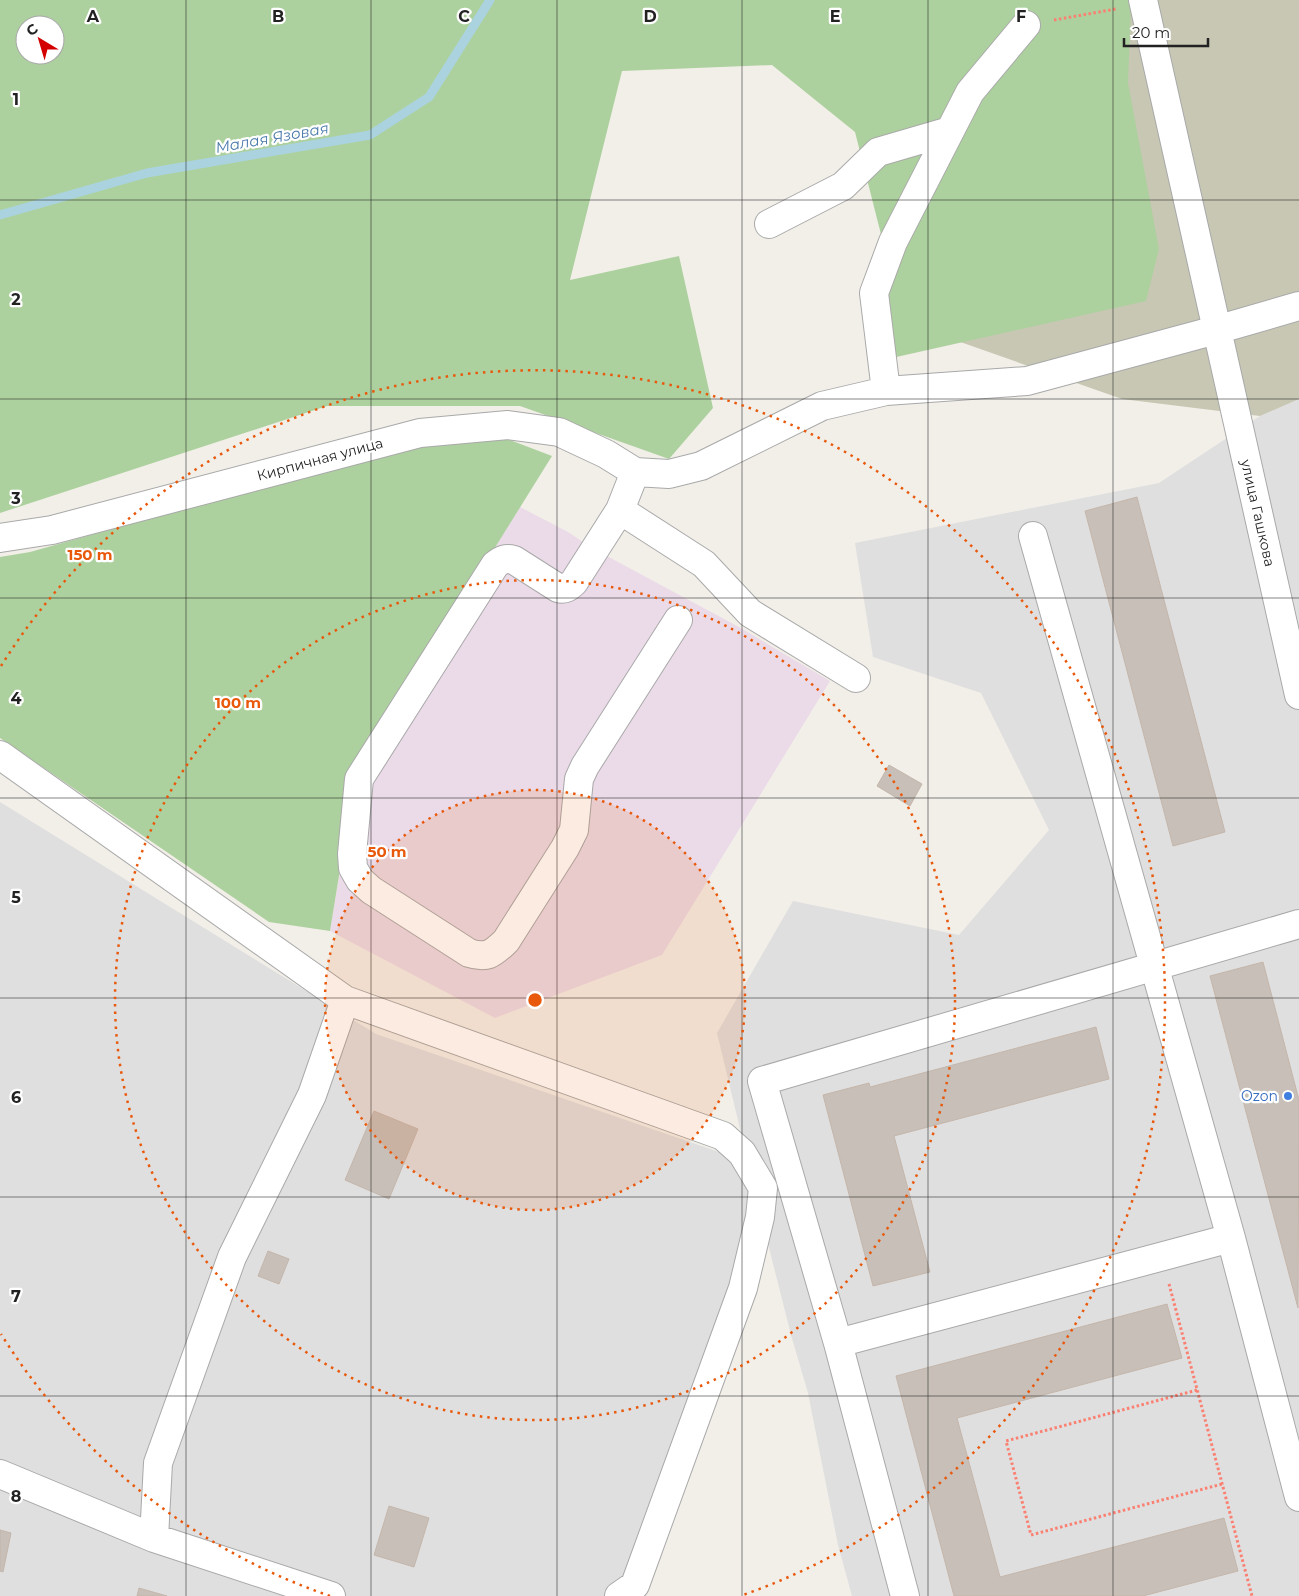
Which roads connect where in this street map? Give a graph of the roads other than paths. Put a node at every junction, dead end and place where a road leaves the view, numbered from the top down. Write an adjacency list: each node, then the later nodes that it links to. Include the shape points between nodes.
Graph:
1 (1143, 2): 6 (street, улица Гашкова)
2 (1026, 25): 3 (street, via 970,92)
3 (950, 131): 4 (street, via 878,152 843,186); 7 (street, via 893,242 874,293)
4 (769, 224)
5 (1299, 306): 6 (street)
6 (1216, 330): 7 (street, via 1027,380); 14 (street, улица Гашкова)
7 (886, 391): 8 (street, via 822,406 700,466 669,474)
8 (635, 472): 9 (street); 11 (street, Кирпичная улица, via 606,454 558,432 508,425 420,433 52,530)
9 (620, 510): 12 (street, via 568,587 558,588 514,560 507,558 495,565 359,779 352,854 353,868 360,880 470,953 481,956 494,953 506,941 565,848 574,830 579,779 585,766); 13 (street, via 704,564 750,613)
10 (1033, 536): 17 (street)
11 (0, 538)
12 (678, 620)
13 (856, 678)
14 (1299, 695)
15 (0, 755): 18 (street)
16 (1299, 924): 17 (street)
17 (1154, 966): 19 (street); 20 (street, via 762,1081)
18 (345, 1000): 23 (street, via 312,1095 232,1256 158,1463); 24 (street, via 723,1136 742,1153 763,1188 760,1217 743,1288)
19 (1231, 1238): 20 (street); 22 (street)
20 (838, 1343): 26 (street)
21 (0, 1474): 23 (street)
22 (1299, 1497)
23 (154, 1538): 25 (street)
24 (633, 1592)
25 (331, 1596)
26 (905, 1596)

